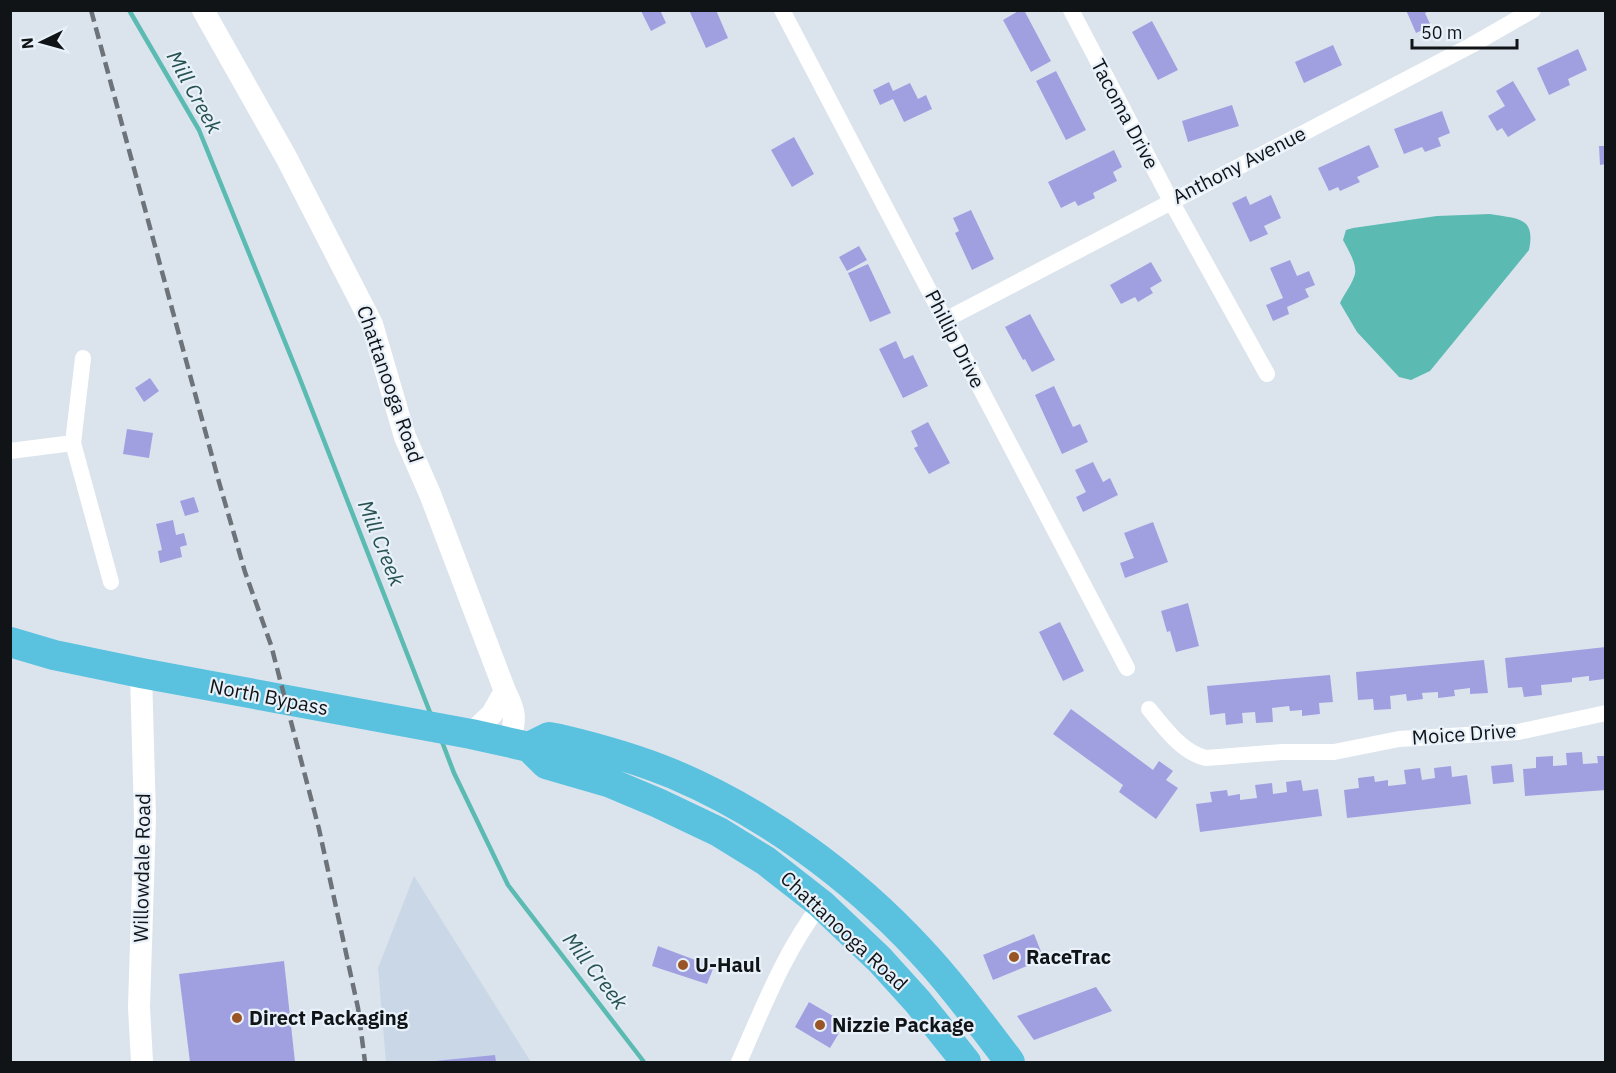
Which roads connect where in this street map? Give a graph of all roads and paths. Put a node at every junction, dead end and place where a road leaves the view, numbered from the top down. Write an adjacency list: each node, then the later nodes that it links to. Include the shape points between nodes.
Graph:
1 (203, 10): 15 (street, Chattanooga Road, via 286,157 372,324 405,437)
2 (782, 10): 6 (street, Phillip Drive)
3 (1071, 10): 5 (street, Tacoma Drive)
4 (1533, 10): 5 (street, Anthony Avenue)
5 (1172, 201): 6 (street, Anthony Avenue); 8 (street, Tacoma Drive)
6 (945, 320): 13 (street, Phillip Drive)
7 (83, 358): 9 (street)
8 (1267, 374)
9 (73, 443): 10 (street); 11 (street)
10 (10, 451)
11 (111, 582)
12 (10, 642): 14 (highway, North Bypass)
13 (1127, 668)
14 (141, 673): 18 (highway, North Bypass); 21 (street, Willowdale Road, via 145,817 139,1007)
15 (505, 691): 18 (street, via 492,714); 19 (street, Chattanooga Road, via 512,705)
16 (1149, 709): 17 (street, Moice Drive, via 1195,756 1217,758 1334,752 1419,737 1518,732)
17 (1605, 713)
18 (471, 734): 19 (highway, North Bypass)
19 (519, 745): 20 (highway, Chattanooga Road, via 546,764 632,791 719,832 766,861); 24 (highway, Chattanooga Road, via 549,737 631,759 695,784 784,835 845,880 907,937)
20 (821, 904): 22 (street, via 787,955); 23 (highway, Chattanooga Road, via 900,981)
21 (142, 1062)
22 (739, 1062)
23 (966, 1062)
24 (1010, 1062)

